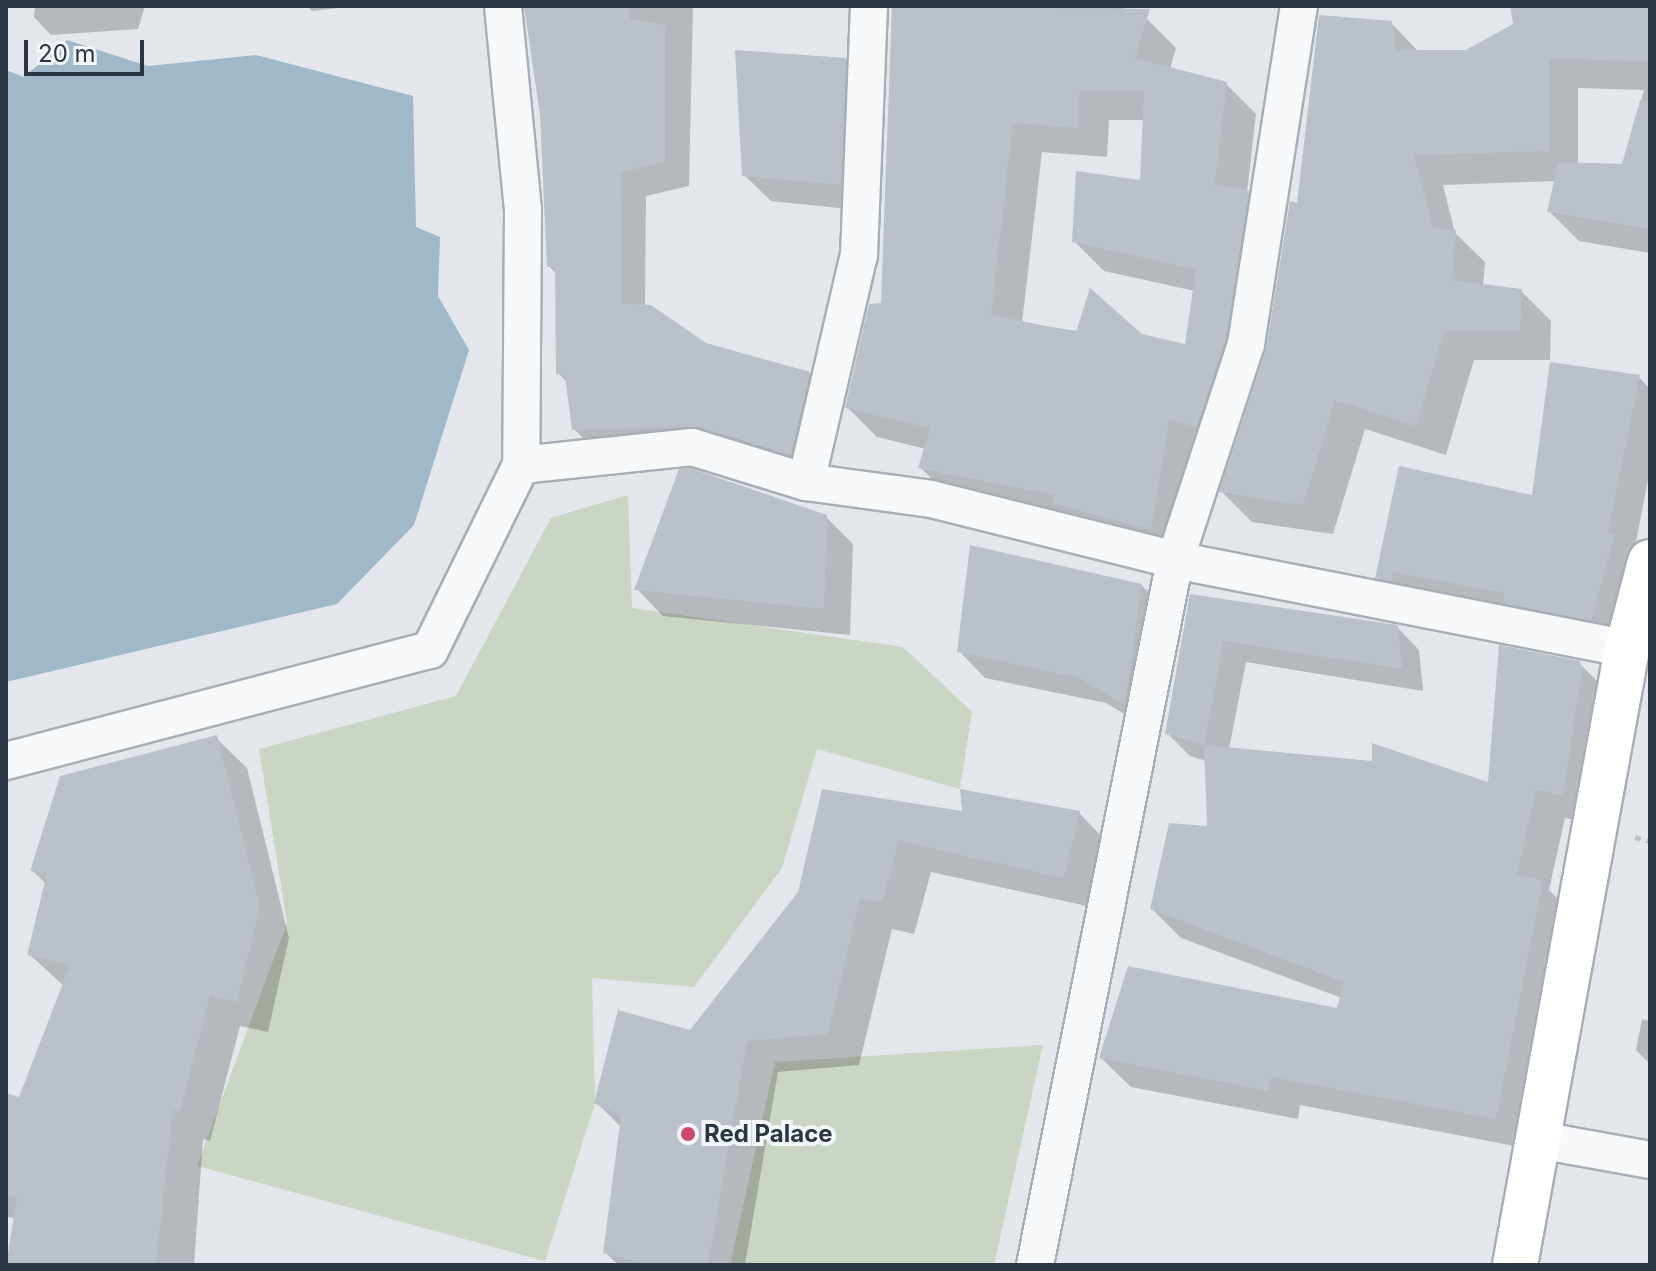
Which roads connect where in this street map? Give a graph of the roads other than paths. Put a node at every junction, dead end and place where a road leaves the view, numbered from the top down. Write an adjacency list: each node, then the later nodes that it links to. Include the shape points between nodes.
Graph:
1 (503, 6): 4 (street, via 523,210)
2 (869, 6): 5 (street, via 859,255)
3 (1299, 6): 6 (street, via 1246,344)
4 (521, 465): 5 (street, via 692,447); 9 (street, via 430,650)
5 (806, 482): 6 (street, via 931,499)
6 (1175, 560): 8 (street); 12 (street)
7 (1650, 562): 8 (main road)
8 (1627, 649): 10 (main road)
9 (6, 761)
10 (1539, 1140): 11 (street); 13 (main road)
11 (1650, 1160)
12 (1035, 1265)
13 (1515, 1265)

